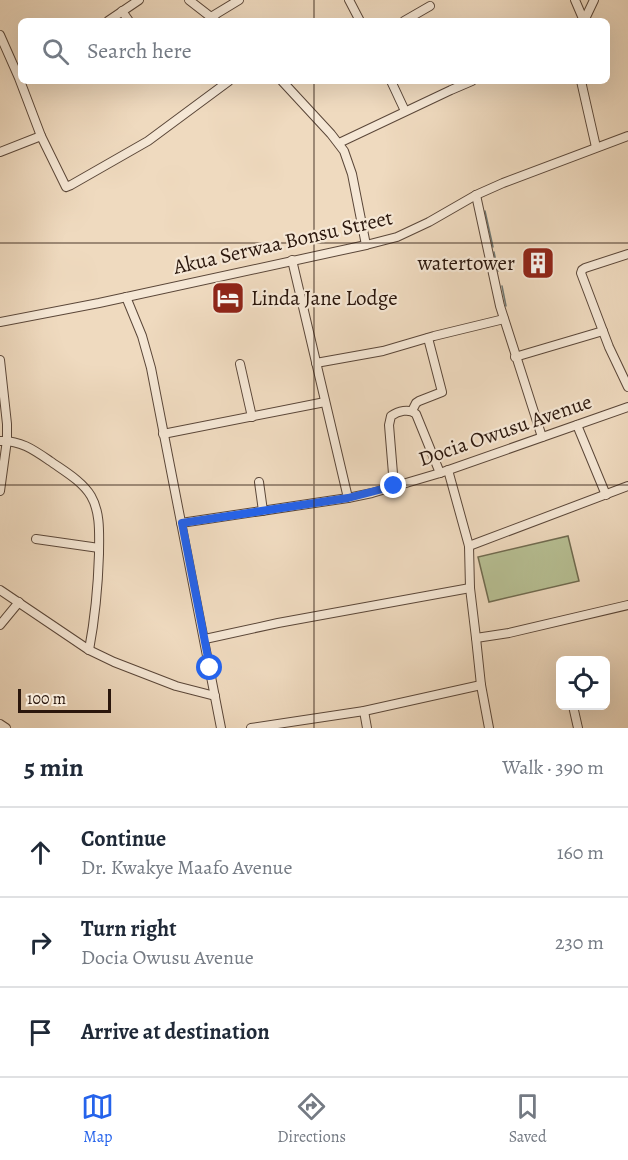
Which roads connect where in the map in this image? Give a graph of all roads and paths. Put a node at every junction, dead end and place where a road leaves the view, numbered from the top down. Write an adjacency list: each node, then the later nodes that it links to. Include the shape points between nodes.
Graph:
1 (139, 0): 8 (street)
2 (189, 0): 11 (street)
3 (239, 0): 12 (street)
4 (349, 0): 13 (street)
5 (574, 0): 15 (street)
6 (594, 0): 16 (street)
7 (430, 6): 14 (street)
8 (122, 11): 9 (street); 10 (street)
9 (112, 18)
10 (127, 18)
11 (212, 18)
12 (214, 18)
13 (358, 18)
14 (409, 18)
15 (583, 18)
16 (585, 18)
17 (0, 35): 18 (street)
18 (18, 74)
19 (22, 84): 26 (street)
20 (225, 84): 26 (street, via 148,141 69,186 65,186)
21 (285, 84): 28 (street)
22 (392, 84): 25 (street)
23 (465, 84): 25 (street)
24 (582, 84): 29 (street)
25 (405, 111): 28 (street)
26 (41, 136): 30 (street)
27 (628, 136): 29 (street, Akua Serwaa Bonsu Street)
28 (339, 143): 32 (street, via 350,167)
29 (596, 147): 31 (street, Akua Serwaa Bonsu Street)
30 (0, 152)
31 (476, 195): 32 (street, Akua Serwaa Bonsu Street, via 397,237); 36 (street)
32 (366, 245): 34 (street, Akua Serwaa Bonsu Street)
33 (628, 254): 38 (street, via 581,271)
34 (292, 260): 35 (street, Akua Serwaa Bonsu Street); 42 (street)
35 (126, 297): 37 (street, Akua Serwaa Bonsu Street); 50 (street, via 149,357)
36 (504, 319): 39 (street); 40 (street)
37 (0, 322)
38 (603, 331): 40 (street); 44 (street)
39 (428, 338): 42 (street); 47 (street, via 442,392 416,403)
40 (515, 357): 51 (street)
41 (0, 360): 52 (street, via 6,414)
42 (316, 363): 45 (street)
43 (240, 364): 48 (street)
44 (628, 387)
45 (325, 402): 48 (street); 59 (street)
46 (628, 407): 49 (street, Docia Owusu Avenue)
47 (412, 411): 53 (street); 55 (street, via 394,413 389,420)
48 (252, 417): 50 (street)
49 (577, 425): 51 (street, Docia Owusu Avenue); 58 (street)
50 (164, 434): 61 (street)
51 (542, 437): 53 (street, Docia Owusu Avenue)
52 (3, 441): 57 (street); 64 (street, via 23,444 86,489 96,506)
53 (444, 472): 55 (street, Docia Owusu Avenue); 63 (street)
54 (259, 482): 60 (street)
55 (394, 486): 59 (street, Docia Owusu Avenue)
56 (628, 486): 58 (street)
57 (0, 491)
58 (606, 495): 63 (street)
59 (348, 498): 60 (street, Docia Owusu Avenue)
60 (263, 511): 61 (street, Docia Owusu Avenue)
61 (182, 523): 71 (street)
62 (36, 538): 64 (street)
63 (469, 546): 65 (street)
64 (99, 548): 72 (street)
65 (471, 588): 70 (street); 71 (street)
66 (0, 590): 67 (street)
67 (19, 602): 69 (street); 72 (street)
68 (628, 605): 70 (street)
69 (0, 625)
70 (476, 638): 73 (street)
71 (205, 639): 74 (street)
72 (89, 650): 74 (street, via 148,676)
73 (482, 685): 76 (street); 82 (street)
74 (215, 696): 79 (street)
75 (574, 710): 83 (street)
76 (364, 711): 80 (street); 81 (street)
77 (0, 724): 78 (street)
78 (6, 728)
79 (221, 728)
80 (251, 728)
81 (367, 728)
82 (489, 728)
83 (578, 728)

